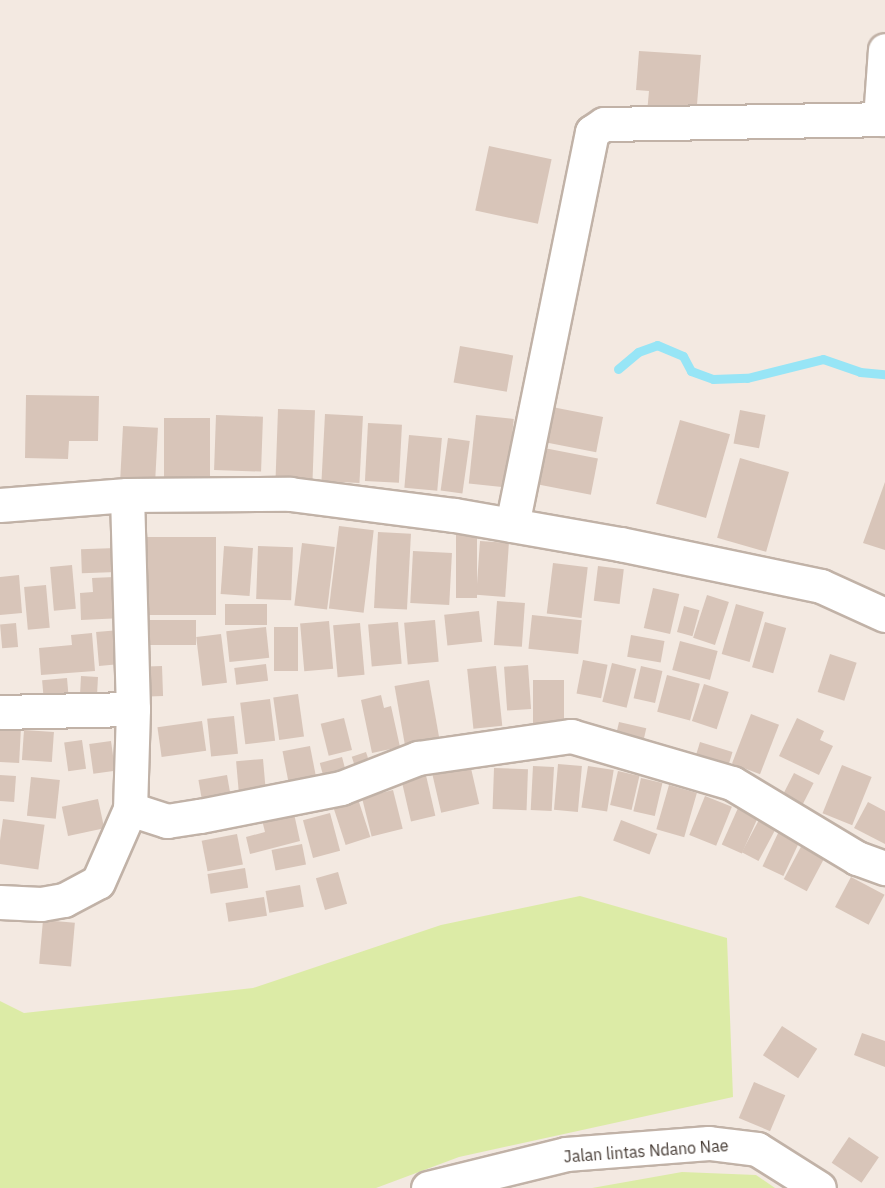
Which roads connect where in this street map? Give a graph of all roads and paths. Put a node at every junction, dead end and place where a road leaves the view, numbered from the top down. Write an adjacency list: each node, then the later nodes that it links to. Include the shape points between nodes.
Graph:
1 (885, 50): 2 (street)
2 (883, 119): 5 (street, via 604,124 592,132)
3 (127, 495): 4 (street); 5 (street, via 291,494); 7 (street)
4 (0, 505)
5 (512, 525): 6 (street, via 821,586)
6 (885, 615)
7 (133, 709): 8 (street); 9 (street)
8 (0, 712)
9 (130, 809): 10 (street, via 167,821 200,816 341,788 418,758 571,736 732,783 857,858); 11 (street, via 98,882 81,895 41,904)
10 (885, 868)
11 (0, 902)
12 (428, 1188): 13 (street, Jalan lintas Ndano Nae, via 566,1154 709,1143 757,1149)
13 (819, 1188)

